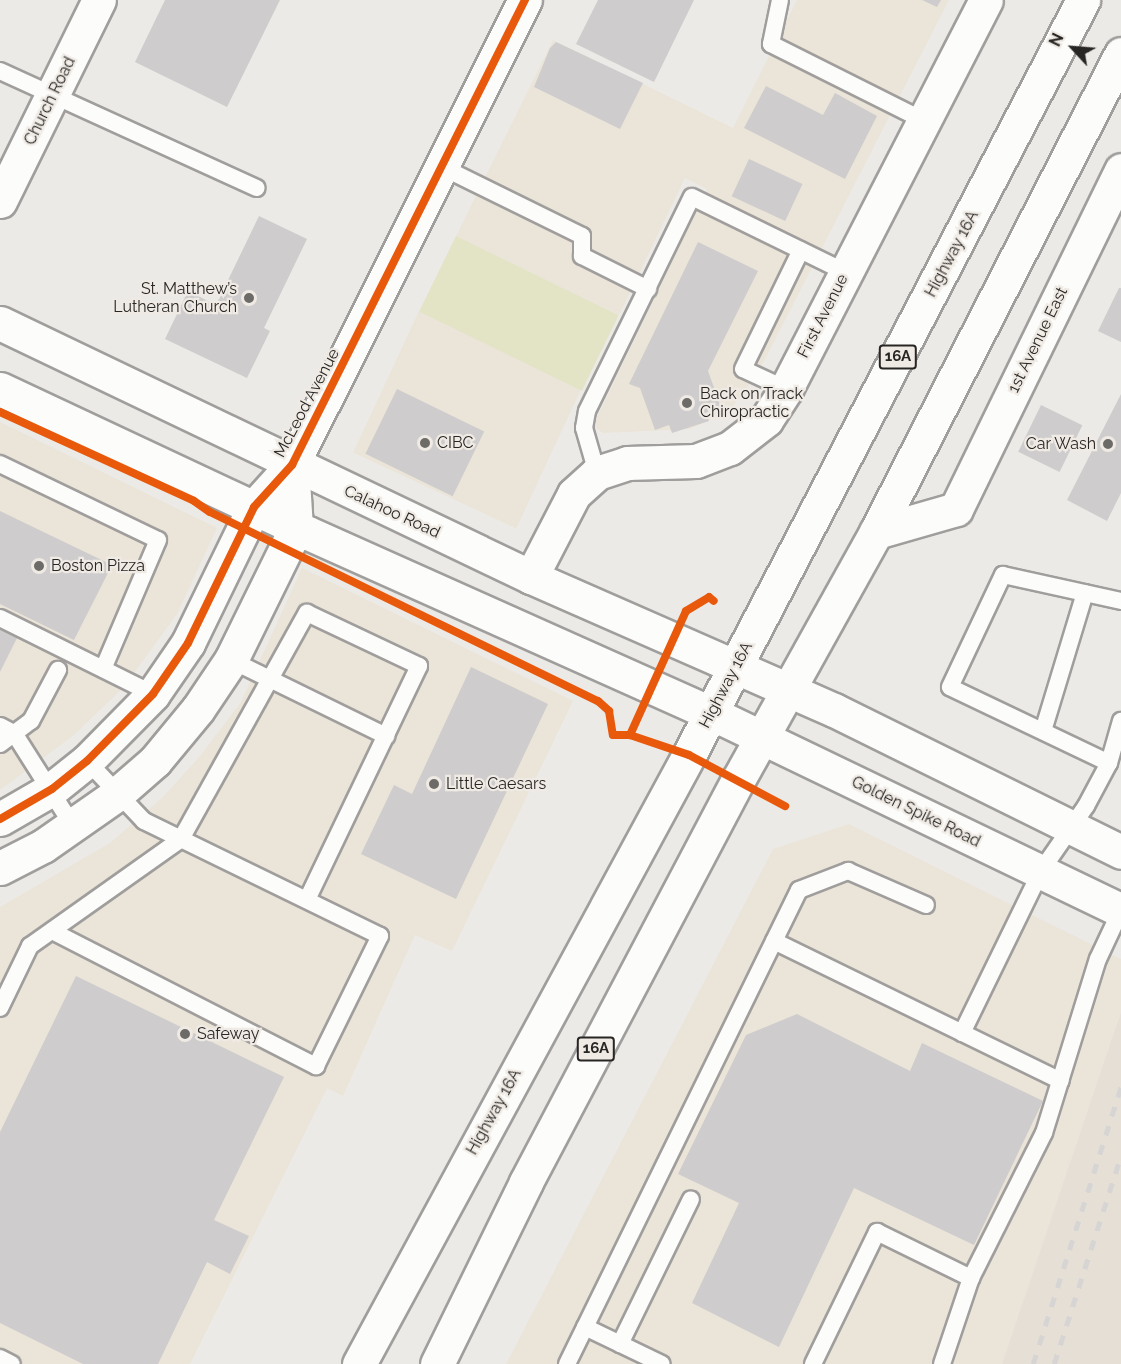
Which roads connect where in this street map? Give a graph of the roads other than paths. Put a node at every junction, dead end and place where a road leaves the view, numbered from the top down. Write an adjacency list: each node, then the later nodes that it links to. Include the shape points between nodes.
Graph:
1 (99, 0): 8 (main road, Church Road)
2 (525, 0): 10 (main road, McLeod Avenue)
3 (780, 0): 9 (lane, via 771,44)
4 (986, 0): 9 (main road, First Avenue)
5 (1083, 0): 31 (main road, Highway 16A / 16A)
6 (1121, 54): 25 (main road, 16A)
7 (0, 71): 8 (lane)
8 (52, 96): 12 (lane, via 84,106); 13 (main road, Church Road)
9 (923, 120): 15 (main road, First Avenue)
10 (442, 167): 16 (lane, via 582,236 582,256); 21 (main road, McLeod Avenue)
11 (1121, 170): 25 (main road, 1st Avenue East, via 956,509)
12 (256, 188)
13 (0, 201)
14 (801, 250): 15 (lane); 16 (lane, via 692,197); 19 (lane, via 743,369)
15 (845, 272): 19 (main road, First Avenue)
16 (648, 289): 22 (lane, via 587,411 584,428)
17 (0, 323): 21 (main road, Calahoo Road)
18 (0, 388): 23 (main road)
19 (786, 389): 22 (main road, First Avenue, via 766,420 730,448 696,461 627,463)
20 (0, 464): 32 (lane, via 158,540)
21 (292, 465): 23 (main road, McLeod Avenue); 24 (main road, McLeod Avenue); 26 (main road, Calahoo Road)
22 (597, 472): 26 (main road, First Avenue, via 574,494)
23 (254, 507): 24 (main road); 36 (main road, McLeod Avenue, via 188,643)
24 (296, 528): 30 (main road, McLeod Avenue); 37 (main road)
25 (876, 532): 35 (main road, 16A)
26 (531, 577): 31 (main road, Calahoo Road)
27 (1085, 593): 28 (lane); 40 (lane); 40 (lane, via 1003,575 950,687)
28 (1121, 601)
29 (0, 618): 32 (lane)
30 (231, 660): 34 (lane); 47 (main road, McLeod Avenue, via 198,709 155,761)
31 (735, 668): 35 (main road, Calahoo Road); 37 (main road, Highway 16A / 16A)
32 (103, 669): 36 (lane)
33 (58, 670): 39 (lane, via 31,721)
34 (273, 680): 41 (lane); 41 (lane, via 307,613 419,666); 51 (lane)
35 (788, 690): 42 (main road, 16A); 50 (main road)
36 (153, 694): 44 (main road, McLeod Avenue)
37 (711, 713): 42 (main road, Golden Spike Road); 69 (main road, Highway 16A / 16A)
38 (1121, 721): 45 (lane)
39 (7, 730): 43 (lane); 46 (lane)
40 (1043, 731): 45 (lane)
41 (386, 736): 55 (lane)
42 (762, 738): 54 (main road, Golden Spike Road); 70 (main road, 16A, via 526,1182)
43 (0, 744)
44 (87, 761): 46 (main road, McLeod Avenue); 47 (lane)
45 (1109, 763): 50 (lane)
46 (52, 789): 48 (main road, McLeod Avenue); 49 (lane)
47 (116, 795): 49 (main road, McLeod Avenue); 51 (lane, via 144,821)
48 (0, 819)
49 (74, 826): 53 (main road, McLeod Avenue)
50 (1070, 827): 52 (main road); 54 (lane)
51 (181, 839): 55 (lane); 58 (lane)
52 (1121, 852)
53 (0, 868)
54 (1041, 871): 57 (main road, Golden Spike Road); 61 (lane)
55 (307, 900): 58 (lane, via 380,936 316,1066)
56 (926, 905): 59 (lane, via 848,871 799,890)
57 (1121, 910): 62 (lane, via 1098,959)
58 (52, 931): 60 (lane, via 30,946)
59 (774, 941): 61 (lane); 65 (lane)
60 (0, 1008)
61 (962, 1033): 62 (lane)
62 (1060, 1081): 64 (lane, via 1044,1133)
63 (691, 1198): 66 (lane)
64 (971, 1278): 73 (lane, via 877,1232); 74 (lane)
65 (585, 1327): 66 (lane); 71 (lane)
66 (621, 1344): 72 (lane)
67 (0, 1358): 68 (lane)
68 (12, 1364)
69 (359, 1364)
70 (437, 1364)
71 (567, 1364)
72 (662, 1364)
73 (813, 1364)
74 (942, 1364)

